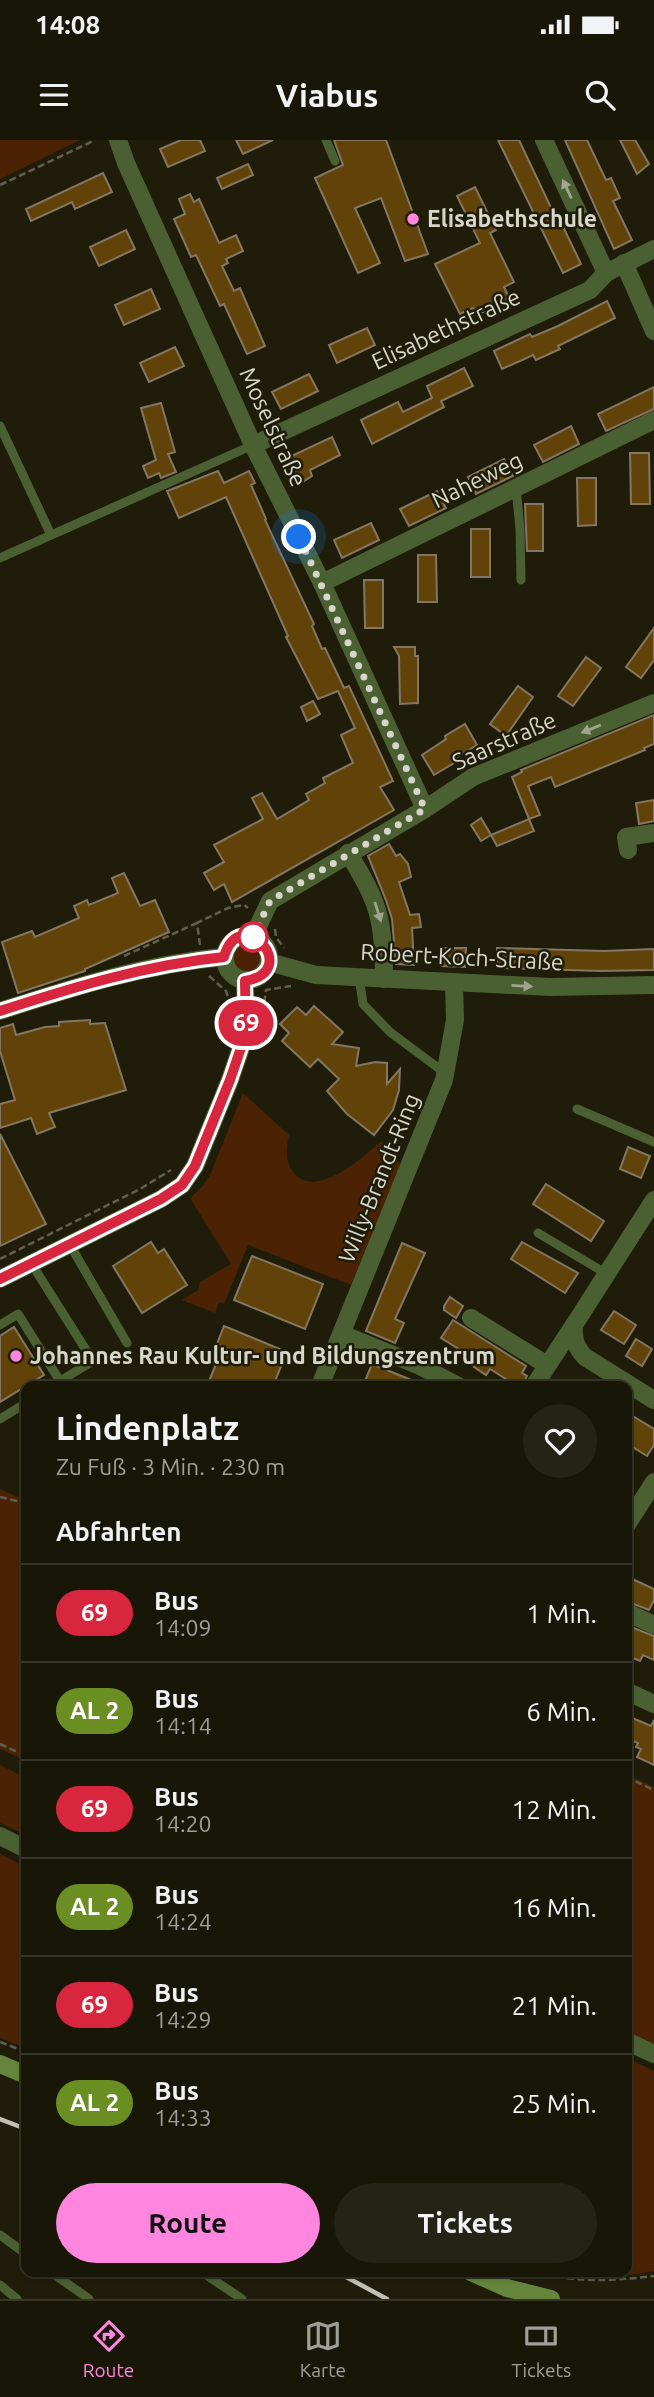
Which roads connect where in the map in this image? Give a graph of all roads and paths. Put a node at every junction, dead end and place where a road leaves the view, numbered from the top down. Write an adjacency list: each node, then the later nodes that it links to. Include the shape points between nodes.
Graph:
1 (95, 140): 6 (path)
2 (118, 140): 13 (street, Moselstraße)
3 (326, 140): 5 (lane)
4 (544, 140): 9 (street, one-way to 4)
5 (335, 162)
6 (0, 185)
7 (654, 249): 8 (street, Elisabethstraße)
8 (624, 263): 9 (street, Elisabethstraße); 10 (street)
9 (606, 273): 13 (street, Elisabethstraße, via 590,290)
10 (654, 331)
11 (654, 420): 14 (street, Naheweg)
12 (0, 426): 15 (lane)
13 (253, 445): 15 (lane); 18 (street, Moselstraße)
14 (516, 488): 17 (lane); 18 (street, Naheweg)
15 (51, 535): 16 (lane)
16 (0, 558)
17 (521, 580)
18 (322, 583): 20 (street, Moselstraße)
19 (654, 703): 20 (street, Saarstraße, one-way to 20, via 473,777)
20 (425, 809): 23 (street, Saarstraße)
21 (654, 833): 22 (street, via 626,837)
22 (628, 850)
23 (348, 853): 24 (street, Saarstraße, via 270,901); 33 (street, one-way to 33, via 369,886 382,920)
24 (262, 916): 25 (path, via 244,905); 26 (street, Saarstraße); 31 (path, via 274,924 276,937 295,956)
25 (197, 923): 28 (path); 29 (path)
26 (253, 937): 27 (street, via 234,940); 30 (street, via 268,951)
27 (224, 957): 28 (street); 34 (street, via 226,968)
28 (202, 959): 37 (path, via 204,972 226,991); 38 (street, via 117,975)
29 (117, 960)
30 (269, 962): 31 (street, Robert-Koch-Straße); 34 (street, via 265,972)
31 (288, 977): 32 (street, Robert-Koch-Straße)
32 (359, 977): 33 (street, Robert-Koch-Straße); 39 (lane, via 363,1004 390,1032)
33 (384, 979): 35 (street, Robert-Koch-Straße)
34 (245, 981): 45 (street, via 246,1033 195,1166 182,1185 161,1199)
35 (454, 982): 36 (street, Robert-Koch-Straße, one-way to 36, via 550,987); 39 (street, Willy-Brandt-Ring, via 455,1020)
36 (654, 985)
37 (231, 1003)
38 (0, 1011)
39 (446, 1074): 53 (street, Willy-Brandt-Ring)
40 (577, 1110): 41 (lane)
41 (654, 1142)
42 (178, 1164): 46 (path, via 140,1189)
43 (654, 1200): 48 (street)
44 (538, 1233): 48 (lane)
45 (70, 1245): 47 (street); 54 (lane)
46 (0, 1259)
47 (31, 1263): 49 (street); 57 (lane, via 93,1361)
48 (607, 1274): 52 (street)
49 (0, 1279)
50 (471, 1318): 55 (street)
51 (0, 1325): 56 (lane, via 18,1314)
52 (575, 1325): 55 (street); 61 (street, via 576,1347 584,1357)
53 (342, 1334): 58 (street, Willy-Brandt-Ring); 59 (street)
54 (127, 1343)
55 (547, 1365): 60 (street)
56 (55, 1381)
57 (62, 1381)
58 (322, 1381)
59 (448, 1381)
60 (537, 1381)
61 (623, 1381)
62 (632, 1386): 63 (street)
63 (654, 1400)
64 (21, 1406): 65 (lane)
65 (0, 1419)
66 (652, 1488): 69 (street)
67 (0, 1497): 68 (path)
68 (21, 1502)
69 (632, 1517)
70 (632, 1615): 71 (street)
71 (654, 1625)
72 (632, 1694): 73 (street)
73 (654, 1703)
74 (0, 1744): 75 (path)
75 (21, 1754)
76 (632, 1780): 77 (path)
77 (654, 1790)
78 (0, 1836): 79 (street)
79 (21, 1846)
80 (0, 2042): 82 (path)
81 (632, 2044): 83 (street)
82 (21, 2050)
83 (654, 2054)
84 (0, 2064): 85 (street)
85 (21, 2073)
86 (0, 2235): 87 (lane)
87 (21, 2250)
88 (654, 2276): 92 (path, via 604,2281)
89 (58, 2277): 95 (lane)
90 (209, 2277): 96 (lane)
91 (482, 2277): 97 (street)
92 (556, 2277)
93 (0, 2285): 94 (lane)
94 (17, 2299)
95 (89, 2299)
96 (242, 2299)
97 (551, 2299)

